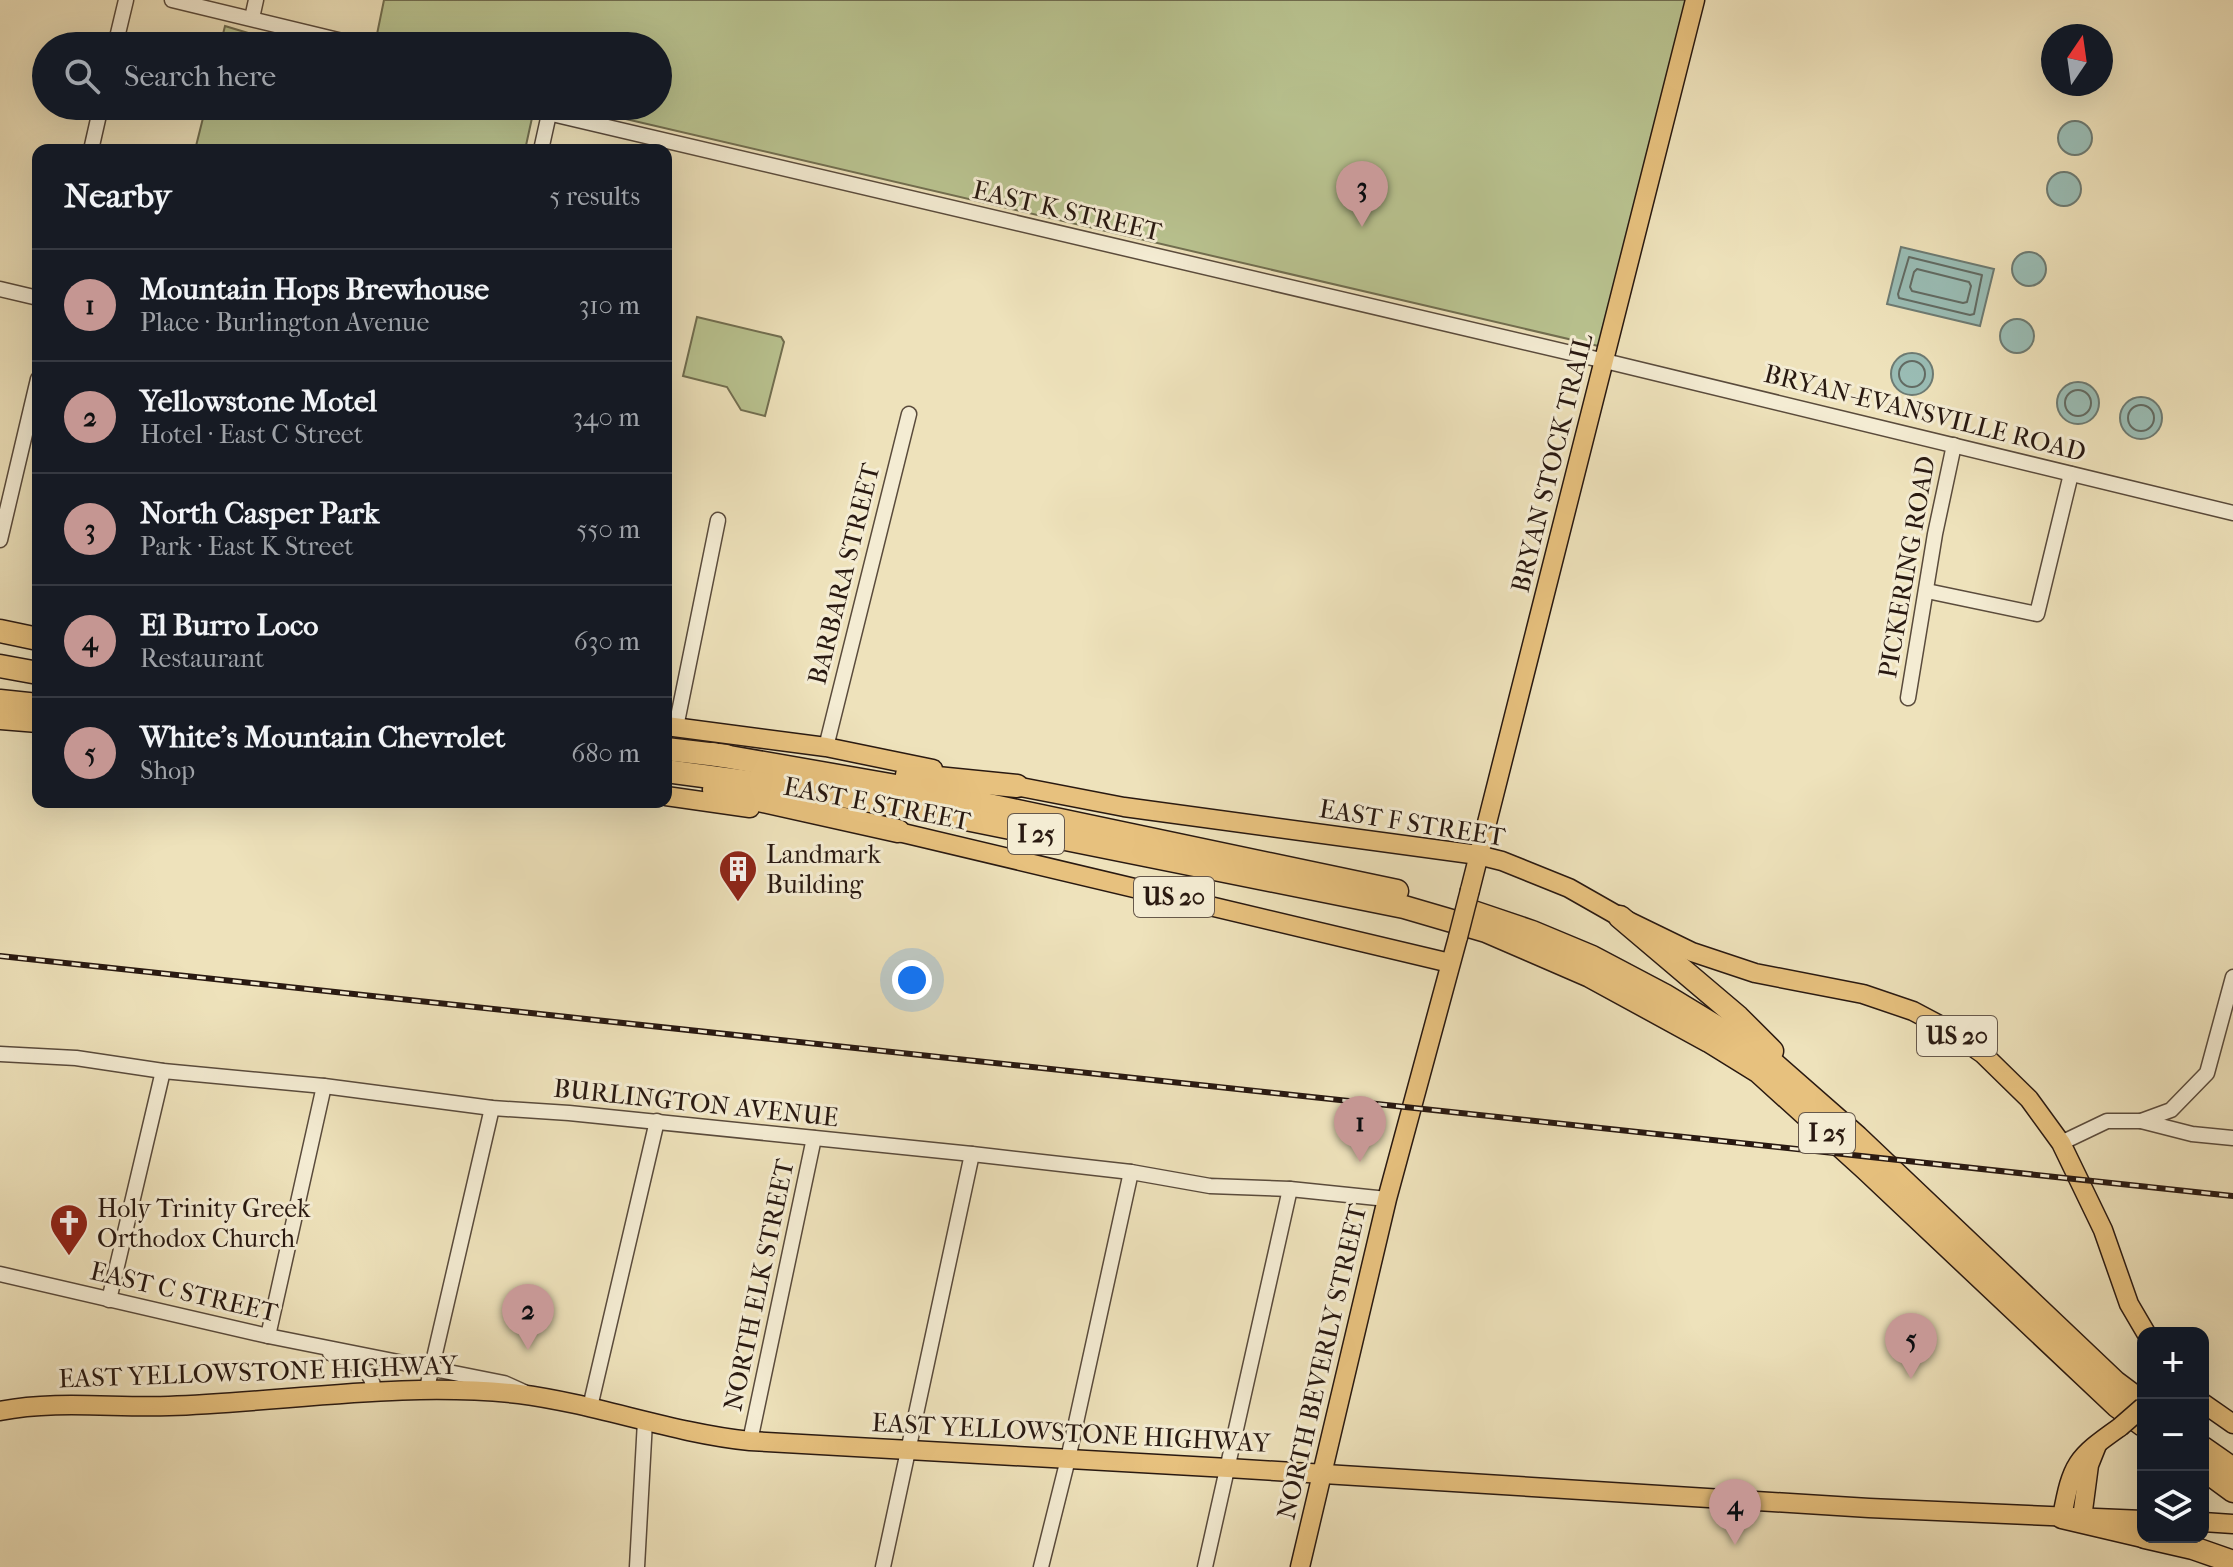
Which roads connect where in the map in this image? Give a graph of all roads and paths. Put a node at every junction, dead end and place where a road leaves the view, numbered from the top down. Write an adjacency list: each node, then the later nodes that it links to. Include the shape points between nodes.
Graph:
1 (126, 0): 6 (street)
2 (172, 0): 5 (street)
3 (256, 0): 5 (street)
4 (1695, 0): 15 (main road, BRYAN STOCK TRAIL)
5 (252, 18): 7 (street)
6 (118, 32)
7 (308, 32)
8 (98, 120): 11 (street)
9 (548, 120): 12 (street)
10 (575, 120): 15 (street, EAST K STREET)
11 (92, 144)
12 (542, 144)
13 (0, 289): 14 (street)
14 (32, 297)
15 (1605, 361): 18 (street, BRYAN-EVANSVILLE ROAD); 45 (main road, BRYAN STOCK TRAIL)
16 (32, 404): 22 (street)
17 (909, 414): 37 (street, BARBARA STREET)
18 (1954, 445): 19 (street, BRYAN-EVANSVILLE ROAD); 23 (street, PICKERING ROAD)
19 (2071, 474): 20 (street, BRYAN-EVANSVILLE ROAD); 23 (street, via 2037,614)
20 (2233, 513)
21 (718, 520): 34 (street)
22 (0, 540)
23 (1927, 591): 30 (street, PICKERING ROAD)
24 (0, 630): 25 (highway)
25 (32, 637)
26 (0, 666): 27 (highway)
27 (32, 672)
28 (0, 681): 29 (highway)
29 (32, 686)
30 (1908, 698)
31 (0, 701): 32 (highway)
32 (32, 704)
33 (0, 720): 35 (main road)
34 (672, 722)
35 (32, 723)
36 (672, 726): 37 (main road, EAST F STREET)
37 (826, 747): 42 (main road, EAST F STREET)
38 (672, 750): 39 (highway, I 25)
39 (712, 754): 42 (highway); 56 (highway, I 25, via 944,795 1407,893 1489,916 1592,957 1673,1001 1766,1057)
40 (672, 772): 79 (highway, I 25, via 926,811 1404,907 1486,931 1578,971 1759,1072)
41 (672, 779): 44 (highway, US 20)
42 (1017, 786): 45 (main road, EAST F STREET, via 1124,807)
43 (672, 797): 44 (main road, EAST E STREET)
44 (898, 831): 48 (main road, EAST E STREET / US 20)
45 (1478, 855): 46 (main road, EAST F STREET, via 1539,875); 47 (main road, BRYAN STOCK TRAIL, bridge)
46 (1620, 917): 56 (highway, via 1738,1017); 59 (main road, EAST F STREET / US 20, via 1692,952 1755,973 1863,994 1913,1011 1983,1054 2029,1099)
47 (1458, 937): 48 (main road, NORTH BEVERLY STREET)
48 (1450, 963): 63 (main road, NORTH BEVERLY STREET)
49 (2233, 977): 55 (street, via 2207,1073 2171,1110)
50 (0, 1054): 51 (street, BURLINGTON AVENUE)
51 (163, 1071): 52 (street, BURLINGTON AVENUE); 65 (street)
52 (324, 1086): 53 (street, BURLINGTON AVENUE); 67 (street)
53 (492, 1108): 54 (street, BURLINGTON AVENUE); 69 (street)
54 (657, 1121): 57 (street, BURLINGTON AVENUE); 74 (street)
55 (2141, 1121): 58 (street); 59 (street, via 2107,1121)
56 (1857, 1137): 73 (highway, I 25)
57 (814, 1138): 60 (street, BURLINGTON AVENUE); 81 (street, NORTH ELK STREET)
58 (2233, 1138)
59 (2061, 1143): 66 (main road, EAST F STREET / US 20)
60 (972, 1154): 61 (street, BURLINGTON AVENUE); 82 (street)
61 (1131, 1172): 62 (street, BURLINGTON AVENUE, via 1210,1186); 84 (street)
62 (1290, 1189): 63 (street, BURLINGTON AVENUE); 85 (street)
63 (1387, 1199): 88 (main road, NORTH BEVERLY STREET)
64 (0, 1274): 65 (street, EAST C STREET)
65 (109, 1300): 67 (street, EAST C STREET)
66 (2142, 1327)
67 (268, 1336): 68 (street, EAST C STREET)
68 (311, 1345): 69 (street, EAST C STREET); 71 (street, EAST C STREET, via 361,1366)
69 (430, 1368): 70 (street); 72 (street, EAST C STREET, via 504,1383)
70 (427, 1388): 71 (main road, EAST YELLOWSTONE HIGHWAY); 72 (main road, EAST YELLOWSTONE HIGHWAY)
71 (374, 1390): 76 (main road, EAST YELLOWSTONE HIGHWAY, via 169,1406 62,1405)
72 (532, 1396): 74 (main road, EAST YELLOWSTONE HIGHWAY)
73 (2137, 1400)
74 (590, 1407): 78 (main road, EAST YELLOWSTONE HIGHWAY)
75 (2209, 1407): 80 (main road)
76 (0, 1411)
77 (2137, 1411): 90 (main road, bridge, via 2078,1461 2068,1484)
78 (645, 1421): 81 (main road, EAST YELLOWSTONE HIGHWAY); 97 (street)
79 (2137, 1421)
80 (2233, 1424)
81 (750, 1441): 82 (main road, EAST YELLOWSTONE HIGHWAY)
82 (910, 1450): 84 (main road, EAST YELLOWSTONE HIGHWAY); 98 (street)
83 (2209, 1452): 86 (highway)
84 (1068, 1459): 85 (main road, EAST YELLOWSTONE HIGHWAY); 99 (street)
85 (1228, 1468): 88 (main road, EAST YELLOWSTONE HIGHWAY); 100 (street)
86 (2233, 1469)
87 (2206, 1471): 89 (highway)
88 (1323, 1475): 90 (main road, EAST YELLOWSTONE HIGHWAY); 101 (main road, NORTH BEVERLY STREET)
89 (2233, 1491)
90 (2072, 1518): 91 (main road, EAST YELLOWSTONE HIGHWAY); 94 (highway)
91 (2137, 1520)
92 (2209, 1522): 93 (main road)
93 (2233, 1524)
94 (2137, 1535)
95 (2171, 1543): 96 (highway)
96 (2233, 1562)
97 (637, 1567)
98 (883, 1567)
99 (1041, 1567)
100 (1205, 1567)
101 (1300, 1567)

